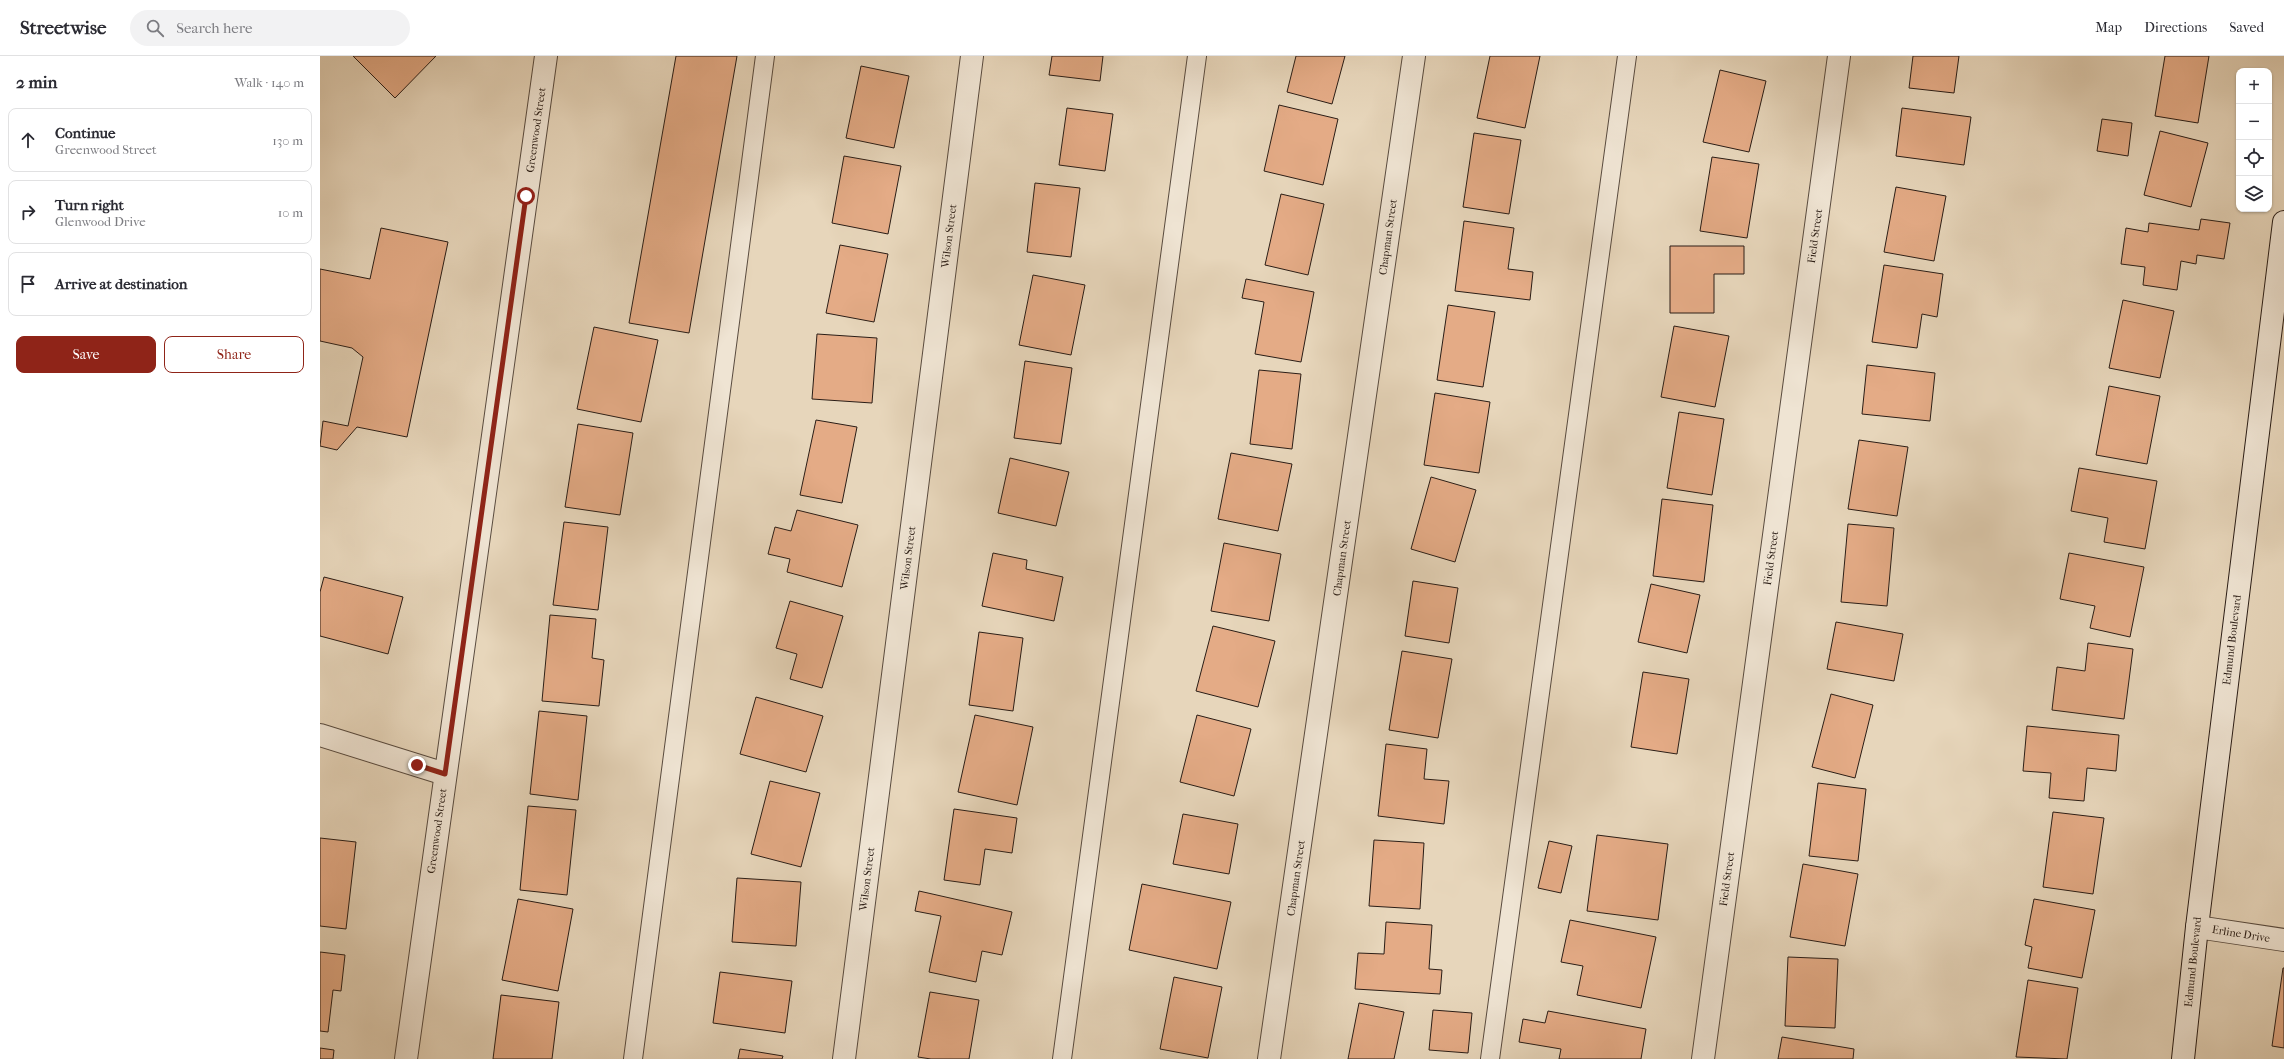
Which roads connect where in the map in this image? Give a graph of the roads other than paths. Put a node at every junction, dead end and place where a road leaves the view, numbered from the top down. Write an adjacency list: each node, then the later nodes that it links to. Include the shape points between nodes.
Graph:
1 (546, 56): 10 (street, Greenwood Street)
2 (765, 56): 14 (lane)
3 (972, 56): 15 (street, Wilson Street)
4 (1197, 56): 16 (lane)
5 (1414, 56): 17 (street, Chapman Street)
6 (1627, 56): 18 (lane)
7 (1839, 56): 19 (street, Field Street)
8 (2284, 222): 11 (street, Edmund Boulevard)
9 (320, 735): 10 (street)
10 (445, 774): 13 (street, Greenwood Street)
11 (2197, 927): 12 (street, Erline Drive); 20 (street, Edmund Boulevard)
12 (2284, 940)
13 (406, 1059)
14 (633, 1059)
15 (844, 1059)
16 (1062, 1059)
17 (1270, 1059)
18 (1490, 1059)
19 (1703, 1059)
20 (2183, 1059)

